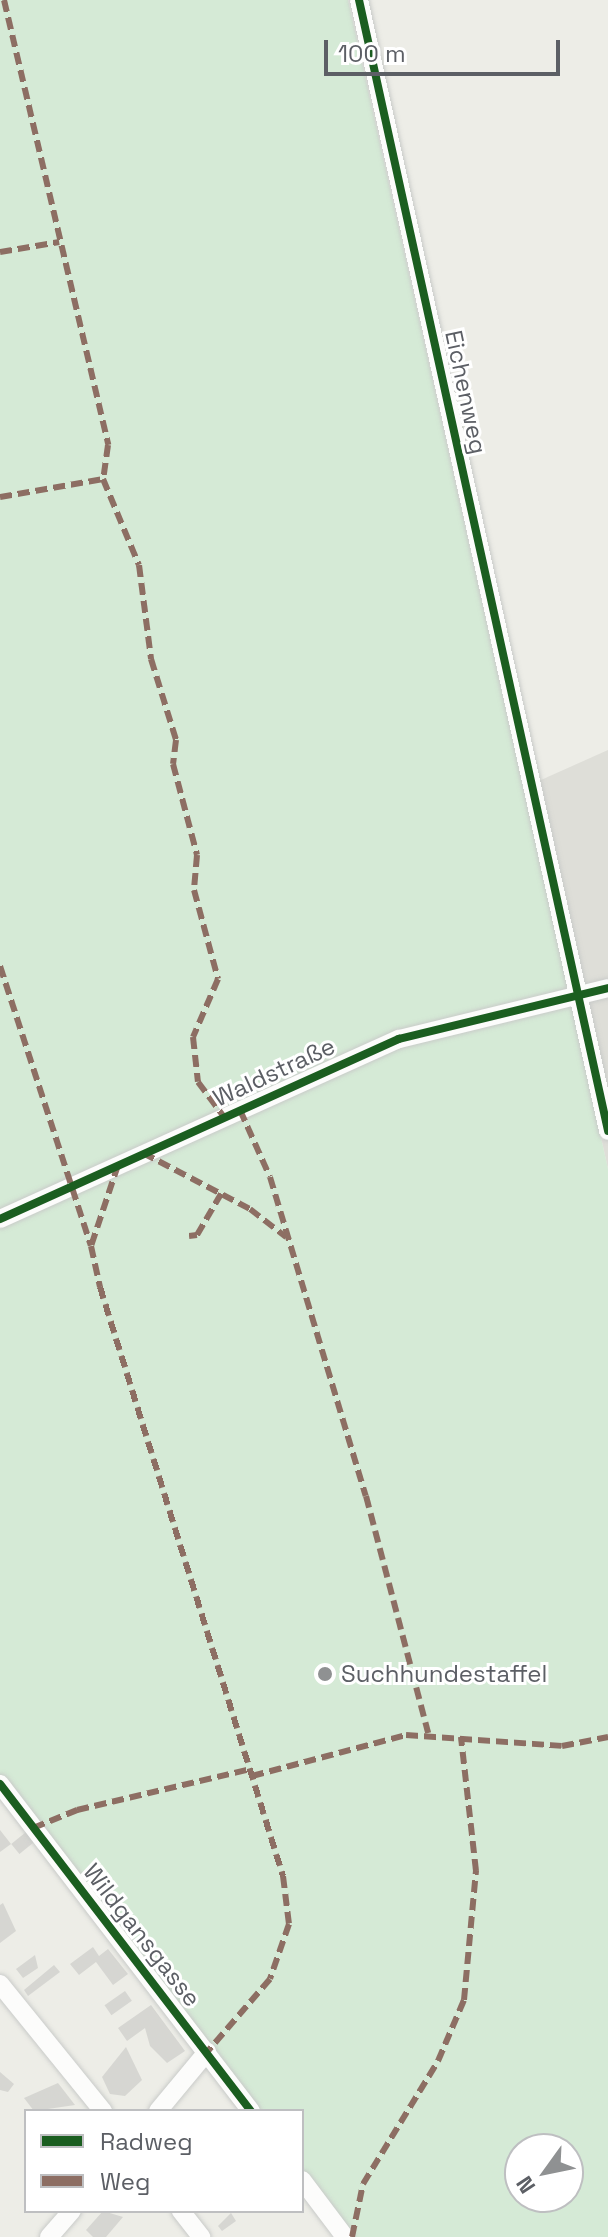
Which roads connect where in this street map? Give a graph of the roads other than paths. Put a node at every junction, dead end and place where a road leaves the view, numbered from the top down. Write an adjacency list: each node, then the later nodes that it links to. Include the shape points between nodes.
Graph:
1 (359, 0): 3 (street, Eichenweg)
2 (608, 988): 3 (street, Waldstraße)
3 (577, 995): 4 (street, Eichenweg); 5 (street, Waldstraße, via 399,1039)
4 (608, 1131)
5 (0, 1219)
6 (0, 1784): 8 (street, Wildgansgasse)
7 (1, 1988): 9 (street)
8 (207, 2052): 10 (street); 11 (street, Wildgansgasse)
9 (101, 2109)
10 (160, 2109)
11 (250, 2109)
12 (304, 2183): 17 (street)
13 (70, 2213): 15 (street)
14 (183, 2213): 16 (street)
15 (49, 2237)
16 (201, 2237)
17 (345, 2237)

